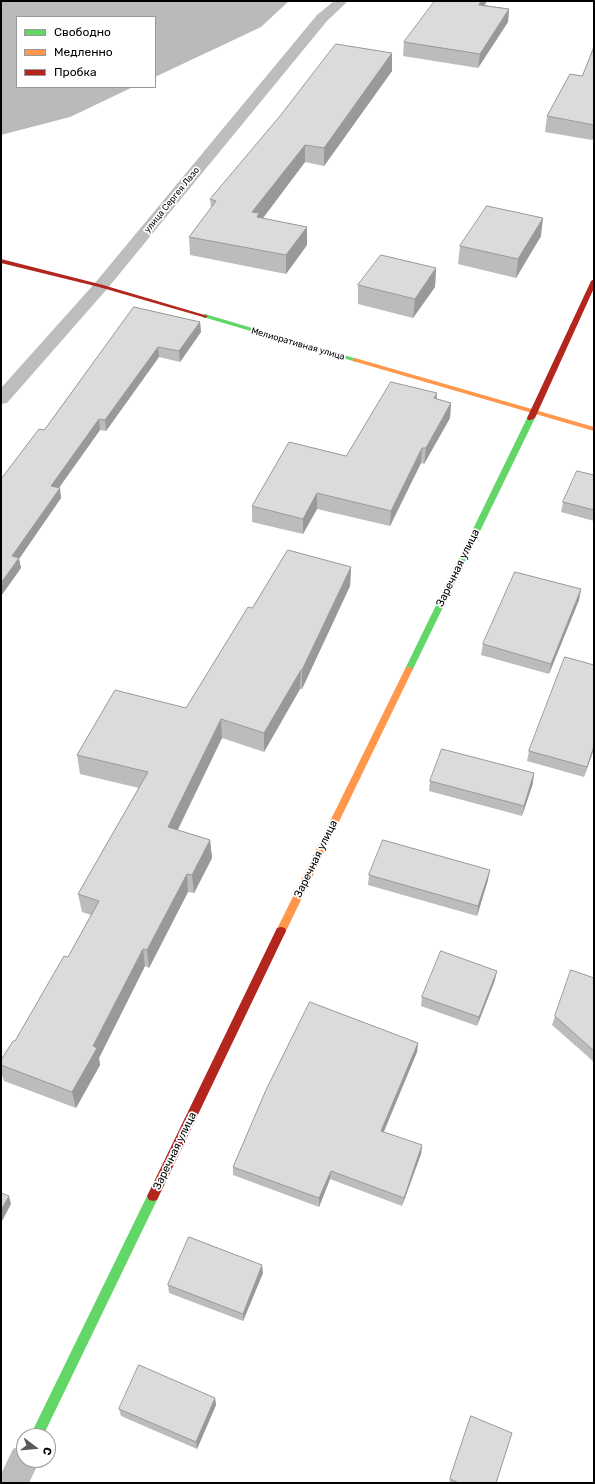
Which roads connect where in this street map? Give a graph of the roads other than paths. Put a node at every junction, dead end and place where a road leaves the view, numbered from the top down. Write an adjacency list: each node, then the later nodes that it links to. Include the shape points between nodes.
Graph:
1 (342, 1): 4 (street, улица Сергея Лазо, via 322,18)
2 (1, 261): 4 (street, Мелиоративная улица)
3 (594, 281): 6 (street, Заречная улица)
4 (101, 286): 5 (street, улица Сергея Лазо); 6 (street, Мелиоративная улица)
5 (1, 399)
6 (533, 413): 7 (street, Мелиоративная улица); 8 (street, Заречная улица)
7 (594, 429)
8 (40, 1428)
9 (20, 1468): 10 (street)
10 (13, 1483)

